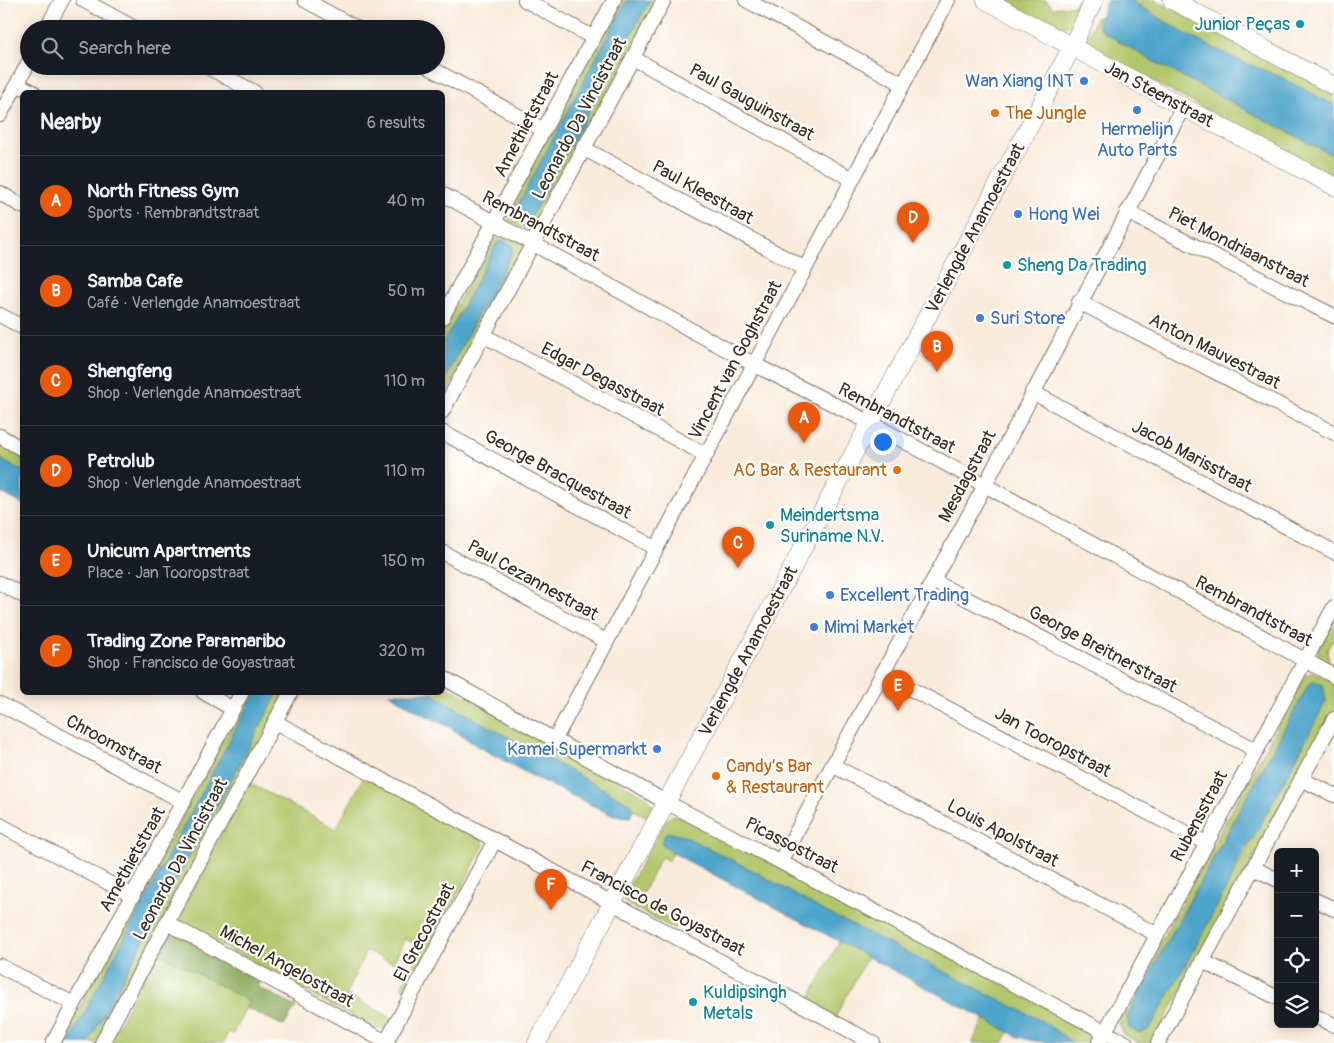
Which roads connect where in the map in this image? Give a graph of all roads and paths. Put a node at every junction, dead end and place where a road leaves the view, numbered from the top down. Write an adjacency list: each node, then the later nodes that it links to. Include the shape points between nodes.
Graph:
1 (62, 0): 12 (street)
2 (83, 0): 13 (street)
3 (305, 0): 14 (street)
4 (525, 0): 15 (street)
5 (614, 0): 15 (street, Amethietstraat)
6 (664, 0): 17 (street, Leonardo Da Vincistraat)
7 (746, 0): 22 (street)
8 (948, 0): 22 (street, Vincent van Goghstraat)
9 (986, 0): 16 (street, Jan Steenstraat)
10 (1094, 0): 16 (street, Verlengde Anamoestraat)
11 (1172, 0): 23 (street)
12 (51, 20)
13 (120, 20)
14 (342, 20)
15 (594, 38): 28 (street, Amethietstraat)
16 (1072, 47): 26 (street, Jan Steenstraat); 48 (street, Verlengde Anamoestraat)
17 (633, 58): 29 (street, Leonardo Da Vincistraat); 30 (street, Paul Gauguinstraat)
18 (22, 75): 21 (street)
19 (223, 75): 25 (street)
20 (443, 75): 28 (street)
21 (17, 84): 24 (street); 27 (street)
22 (903, 84): 30 (street, Vincent van Goghstraat)
23 (1334, 86)
24 (30, 90)
25 (250, 90)
26 (1183, 107): 31 (street, Jan Steenstraat); 35 (street, Mesdagstraat)
27 (0, 115)
28 (544, 130): 36 (street, Amethietstraat)
29 (583, 148): 37 (street, Leonardo Da Vincistraat); 38 (street, Paul Kleestraat)
30 (852, 179): 38 (street, Vincent van Goghstraat)
31 (1334, 186)
32 (0, 193): 34 (street)
33 (445, 196): 36 (street, Rembrandtstraat)
34 (20, 205)
35 (1127, 212): 39 (street, Mesdagstraat); 42 (street, Piet Mondriaanstraat)
36 (495, 222): 37 (street, Rembrandtstraat); 40 (street, Amethietstraat)
37 (534, 243): 44 (street, Leonardo Da Vincistraat); 45 (street, Rembrandtstraat)
38 (804, 268): 45 (street, Vincent van Goghstraat)
39 (1079, 302): 46 (street, Mesdagstraat); 50 (street, Anton Mauvestraat)
40 (445, 311)
41 (0, 314): 43 (street)
42 (1334, 316)
43 (20, 325)
44 (483, 335): 47 (street, Leonardo Da Vincistraat); 53 (street, Edgar Degasstraat)
45 (755, 364): 48 (street, Rembrandtstraat); 53 (street, Vincent van Goghstraat)
46 (1032, 392): 54 (street, Mesdagstraat); 56 (street, Jacob Marisstraat)
47 (445, 406)
48 (871, 424): 54 (street, Rembrandtstraat); 80 (street, Verlengde Anamoestraat)
49 (445, 434): 55 (street, George Bracquestraat)
50 (1334, 434)
51 (0, 436): 52 (street)
52 (20, 448)
53 (706, 455): 55 (street, Vincent van Goghstraat)
54 (984, 487): 58 (street, Mesdagstraat); 63 (street, Rembrandtstraat)
55 (655, 548): 62 (street, Vincent van Goghstraat)
56 (1334, 552)
57 (445, 554): 62 (street, Paul Cezannestraat)
58 (933, 581): 64 (street, Mesdagstraat); 75 (street, George Breitnerstraat)
59 (0, 583): 60 (street)
60 (20, 594)
61 (1334, 607): 63 (street, Rubensstraat)
62 (606, 641): 74 (street, Vincent van Goghstraat)
63 (1306, 660): 65 (street, Rembrandtstraat); 75 (street, Rubensstraat)
64 (882, 674): 76 (street, Mesdagstraat); 83 (street, Jan Tooropstraat)
65 (1334, 676)
66 (445, 680): 74 (street, Picassostraat)
67 (208, 695): 71 (street)
68 (240, 695): 71 (street, Amethietstraat)
69 (289, 695): 73 (street, Leonardo Da Vincistraat)
70 (0, 704): 79 (street, Chroomstraat)
71 (233, 709): 79 (street, Amethietstraat)
72 (1334, 719): 77 (street)
73 (275, 722): 82 (street, Francisco de Goyastraat); 91 (street, Leonardo Da Vincistraat)
74 (555, 739): 80 (street, Picassostraat)
75 (1256, 750): 83 (street, Rubensstraat)
76 (832, 765): 84 (street, Mesdagstraat); 92 (street, Louis Apolstraat)
77 (1301, 779): 78 (street); 85 (street)
78 (1334, 795)
79 (184, 802): 87 (street, Amethietstraat)
80 (666, 802): 84 (street, Picassostraat); 88 (street, Verlengde Anamoestraat)
81 (0, 825): 87 (street)
82 (495, 840): 88 (street, Francisco de Goyastraat); 102 (street, El Grecostraat)
83 (1206, 843): 92 (street, Rubensstraat)
84 (781, 860): 99 (street, Picassostraat)
85 (1252, 868): 86 (street); 93 (street)
86 (1274, 878)
87 (133, 896): 96 (street, Amethietstraat)
88 (613, 902): 103 (street, Verlengde Anamoestraat); 104 (street, Francisco de Goyastraat)
89 (1319, 902): 90 (street)
90 (1334, 909)
91 (167, 923): 101 (street, Leonardo Da Vincistraat); 102 (street, Michel Angelostraat)
92 (1156, 934): 99 (street, Rubensstraat)
93 (1202, 960): 95 (street); 106 (street)
94 (0, 966): 96 (street)
95 (1274, 996)
96 (74, 1004): 100 (street, Amethietstraat)
97 (1319, 1018): 98 (street)
98 (1334, 1025)
99 (1102, 1038): 105 (street, Picassostraat)
100 (53, 1043)
101 (102, 1043)
102 (387, 1043)
103 (537, 1043)
104 (873, 1043)
105 (1126, 1043)
106 (1158, 1043)

